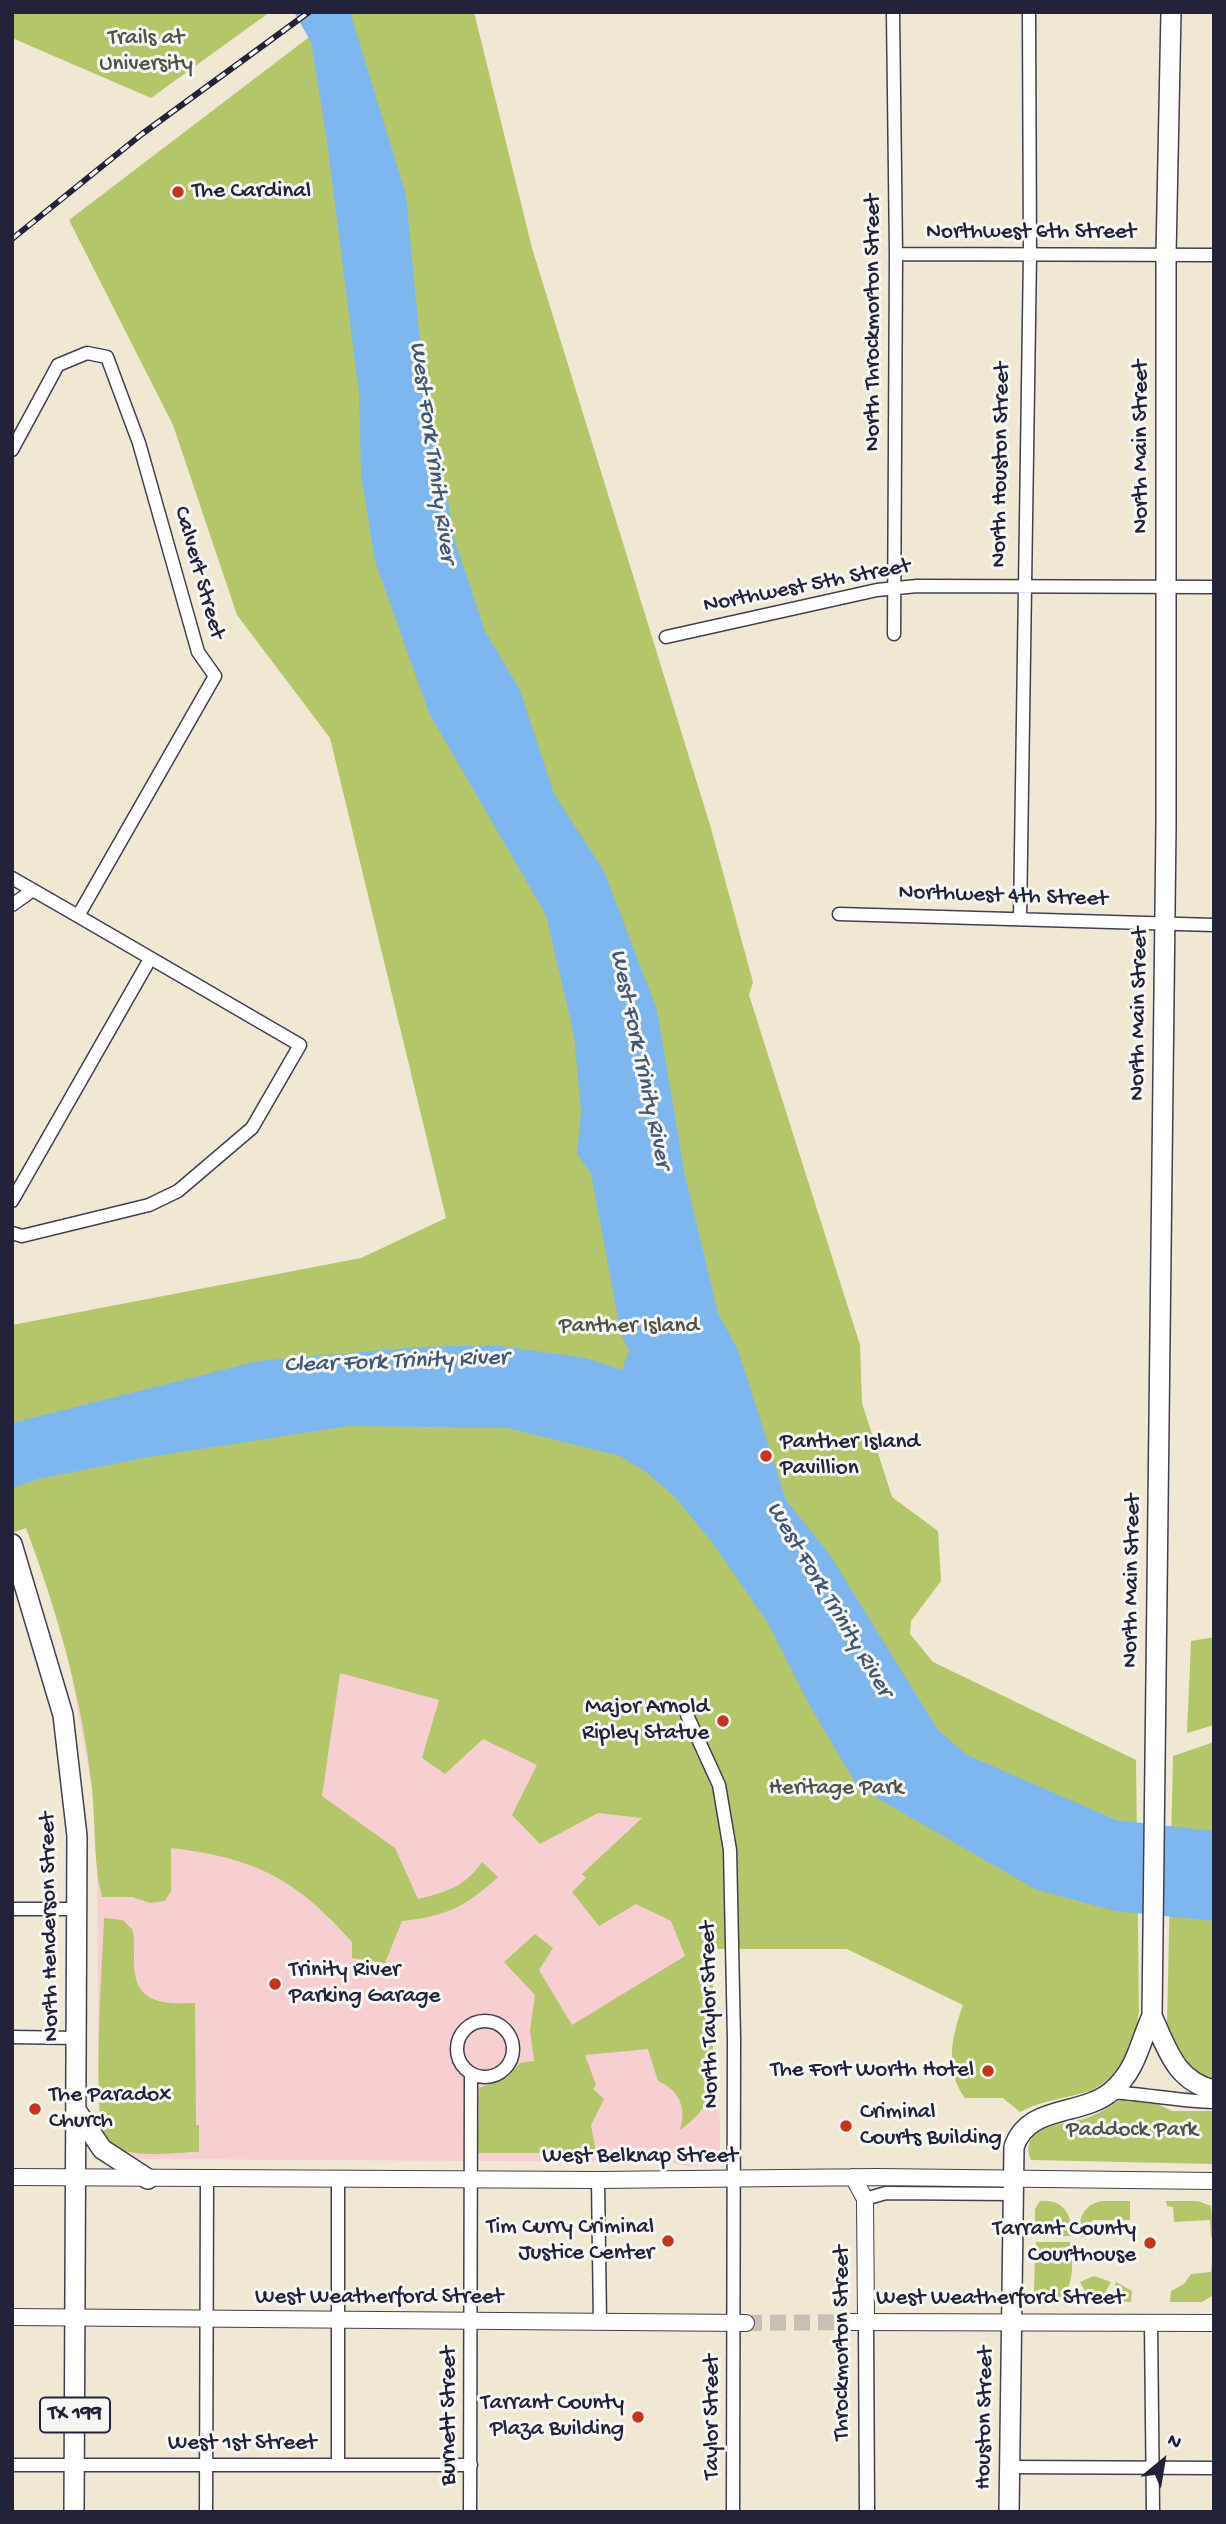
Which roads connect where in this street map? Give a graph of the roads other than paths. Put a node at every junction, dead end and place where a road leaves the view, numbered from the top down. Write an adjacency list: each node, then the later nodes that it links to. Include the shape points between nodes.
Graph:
1 (893, 12): 4 (street, North Throckmorton Street)
2 (1030, 12): 5 (street, North Houston Street)
3 (1171, 12): 6 (main road, North Main Street)
4 (896, 254): 5 (street, Northwest 6th Street); 12 (street, North Throckmorton Street)
5 (1030, 254): 6 (street, Northwest 6th Street); 9 (street, North Houston Street)
6 (1166, 255): 7 (street, Northwest 6th Street); 10 (main road, North Main Street)
7 (1214, 255)
8 (12, 450): 19 (street, Calvert Street, via 58,365 87,353 107,357 139,443 198,652 215,676)
9 (1025, 587): 10 (street, Northwest 5th Street); 12 (street, Northwest 5th Street); 20 (street, North Houston Street)
10 (1166, 587): 11 (street, Northwest 5th Street); 21 (main road, North Main Street)
11 (1214, 587)
12 (894, 588): 13 (street, North Throckmorton Street); 14 (street, Northwest 5th Street)
13 (894, 634)
14 (666, 637)
15 (12, 878): 16 (street)
16 (33, 890): 17 (street); 19 (street)
17 (12, 905)
18 (839, 914): 20 (street, Northwest 4th Street)
19 (78, 916): 23 (street)
20 (1020, 919): 21 (street, Northwest 4th Street)
21 (1165, 922): 22 (street, Northwest 4th Street); 30 (main road, North Main Street)
22 (1214, 925)
23 (150, 959): 24 (street); 25 (street, via 300,1045 252,1128 178,1191 149,1205 22,1236)
24 (12, 1201)
25 (12, 1233)
26 (12, 1544): 29 (main road, North Henderson Street / TX 199, via 55,1684 69,1754)
27 (687, 1715): 44 (street, North Taylor Street, via 714,1770 728,1829)
28 (12, 1909): 29 (street)
29 (79, 1909): 32 (main road, North Henderson Street / TX 199)
30 (1152, 2014): 34 (main road, via 1176,2066 1195,2083); 35 (main road, via 1135,2064)
31 (12, 2037): 32 (street)
32 (78, 2038): 37 (main road, North Henderson Street / TX 199)
33 (471, 2074): 33 (street, via 490,2077 507,2067 513,2049 499,2025 480,2022 458,2040 459,2059); 45 (street, Burnett Street)
34 (1214, 2090)
35 (1110, 2092): 36 (street); 48 (main road, via 1089,2105 1039,2118 1024,2127 1014,2147)
36 (1214, 2102)
37 (76, 2109): 40 (main road, North Henderson Street / TX 199); 41 (main road, via 102,2149)
38 (12, 2177): 40 (main road, West Belknap Street)
39 (853, 2177): 44 (main road, West Belknap Street); 48 (main road, West Belknap Street); 49 (main road, Throckmorton Street)
40 (72, 2178): 41 (main road, West Belknap Street); 51 (main road, North Henderson Street / TX 199)
41 (148, 2179): 42 (main road, West Belknap Street)
42 (207, 2179): 43 (main road, West Belknap Street); 52 (street)
43 (338, 2179): 45 (main road, West Belknap Street); 53 (street)
44 (733, 2179): 46 (main road, West Belknap Street); 57 (street, North Taylor Street)
45 (471, 2180): 46 (main road, West Belknap Street); 54 (street, Burnett Street)
46 (598, 2180): 55 (street)
47 (1214, 2181): 48 (main road, West Belknap Street)
48 (1013, 2186): 49 (street, via 886,2193); 60 (main road)
49 (865, 2199): 56 (main road, Throckmorton Street)
50 (12, 2318): 51 (main road, West Weatherford Street)
51 (76, 2318): 52 (main road, West Weatherford Street); 62 (main road, TX 199)
52 (207, 2319): 53 (main road, West Weatherford Street); 63 (street)
53 (339, 2320): 54 (main road, West Weatherford Street); 64 (street)
54 (471, 2321): 55 (main road, West Weatherford Street); 65 (street, Burnett Street)
55 (600, 2322): 57 (main road, West Weatherford Street)
56 (857, 2322): 60 (main road, West Weatherford Street); 73 (street, Throckmorton Street)
57 (740, 2323): 72 (street, Taylor Street)
58 (1151, 2323): 59 (main road, West Weatherford Street); 60 (main road, West Weatherford Street); 67 (street)
59 (1214, 2323)
60 (1013, 2325): 66 (main road, Houston Street)
61 (12, 2465): 62 (street, West 1st Street)
62 (75, 2465): 63 (street, West 1st Street); 69 (main road, TX 199)
63 (206, 2465): 64 (street, West 1st Street); 70 (street)
64 (338, 2465): 65 (street, West 1st Street)
65 (471, 2465): 71 (street, Burnett Street)
66 (1009, 2467): 67 (street); 74 (main road, Houston Street)
67 (1153, 2468): 68 (street); 75 (street)
68 (1214, 2468)
69 (75, 2512)
70 (206, 2512)
71 (470, 2512)
72 (733, 2512)
73 (867, 2512)
74 (1009, 2512)
75 (1153, 2512)

